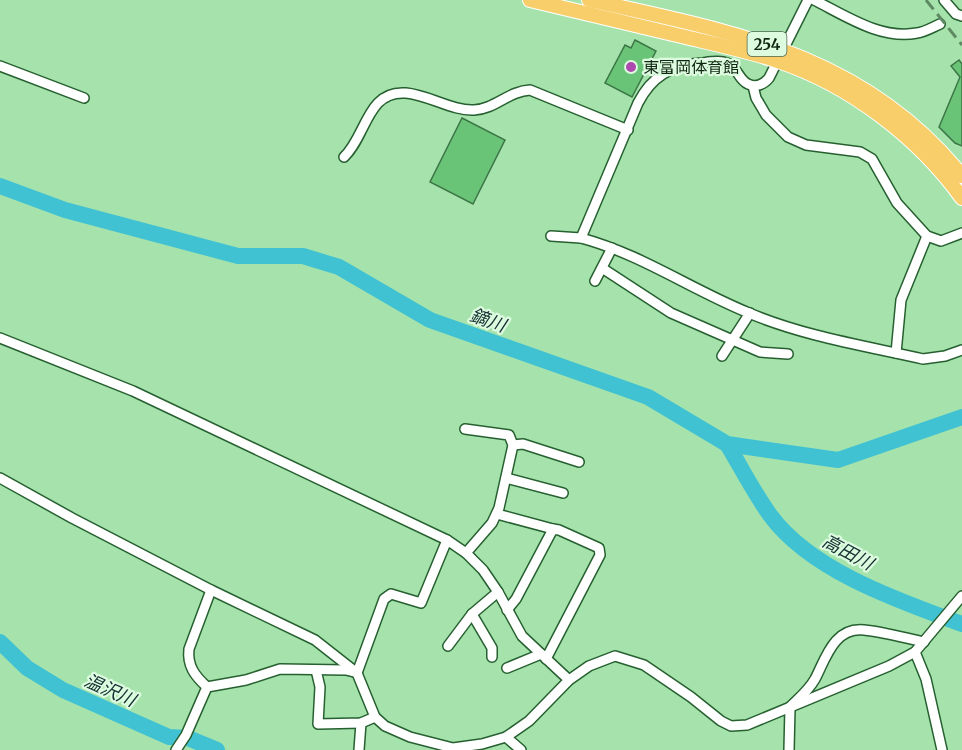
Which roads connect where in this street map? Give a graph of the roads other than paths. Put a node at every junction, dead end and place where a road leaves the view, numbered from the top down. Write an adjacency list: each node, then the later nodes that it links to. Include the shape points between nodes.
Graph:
1 (530, 0): 8 (highway, 254)
2 (589, 0): 8 (highway, 254, via 708,27)
3 (808, 0): 8 (street)
4 (814, 0): 7 (street, via 886,32 918,33)
5 (944, 0): 6 (street)
6 (962, 16)
7 (940, 24)
8 (780, 55): 10 (street, via 767,80); 14 (highway, 254, via 829,69 876,96 925,136); 15 (highway, 254, via 874,112 930,160)
9 (0, 66): 11 (street)
10 (753, 86): 12 (street, via 725,63 678,67 650,84); 18 (street, via 766,115 788,137 806,145 860,152 872,159 897,202)
11 (84, 98)
12 (627, 129): 13 (street, via 530,90 473,110 396,93 380,101); 19 (street)
13 (344, 157)
14 (962, 176)
15 (962, 198)
16 (962, 234): 18 (street, via 941,241)
17 (551, 236): 19 (street)
18 (927, 236): 27 (street, via 901,300)
19 (581, 238): 20 (street)
20 (612, 248): 21 (street); 23 (street)
21 (602, 268): 22 (street); 25 (street, via 671,313)
22 (595, 280)
23 (750, 314): 25 (street); 27 (street)
24 (0, 338): 38 (street, via 133,391)
25 (732, 340): 28 (street, via 760,351); 29 (street)
26 (962, 350): 27 (street, via 923,359)
27 (896, 353)
28 (788, 354)
29 (722, 356)
30 (465, 429): 31 (street, via 509,435)
31 (513, 444): 32 (street); 34 (street)
32 (579, 462)
33 (0, 478): 40 (street)
34 (506, 478): 35 (street); 36 (street)
35 (563, 493)
36 (497, 514): 37 (street); 39 (street)
37 (553, 529): 43 (street); 48 (street, via 599,548 600,555)
38 (447, 540): 39 (street); 52 (street, via 421,603 391,594 384,599)
39 (466, 553): 41 (street)
40 (211, 590): 52 (street, via 315,640); 54 (street, via 188,657 197,678)
41 (498, 592): 43 (street); 44 (street)
42 (962, 596): 45 (street)
43 (507, 610): 48 (street, via 522,636)
44 (472, 614): 46 (street); 49 (street, via 492,648)
45 (926, 640): 47 (street); 55 (street, via 862,630 841,636 810,687)
46 (448, 646)
47 (915, 652): 55 (street); 60 (street)
48 (544, 656): 50 (street); 53 (street)
49 (492, 657)
50 (507, 668)
51 (316, 670): 52 (street); 54 (street, via 280,669); 57 (street, via 320,687 318,724)
52 (357, 673): 56 (street)
53 (569, 681): 55 (street, via 589,666 615,656 644,665 731,726 747,725); 58 (street, via 529,721)
54 (207, 687): 59 (street)
55 (790, 707): 63 (street)
56 (375, 717): 57 (street); 58 (street, via 410,737 453,748)
57 (361, 723): 61 (street)
58 (506, 737): 62 (street)
59 (178, 747)
60 (944, 749)
61 (358, 750)
62 (521, 750)
63 (789, 750)

